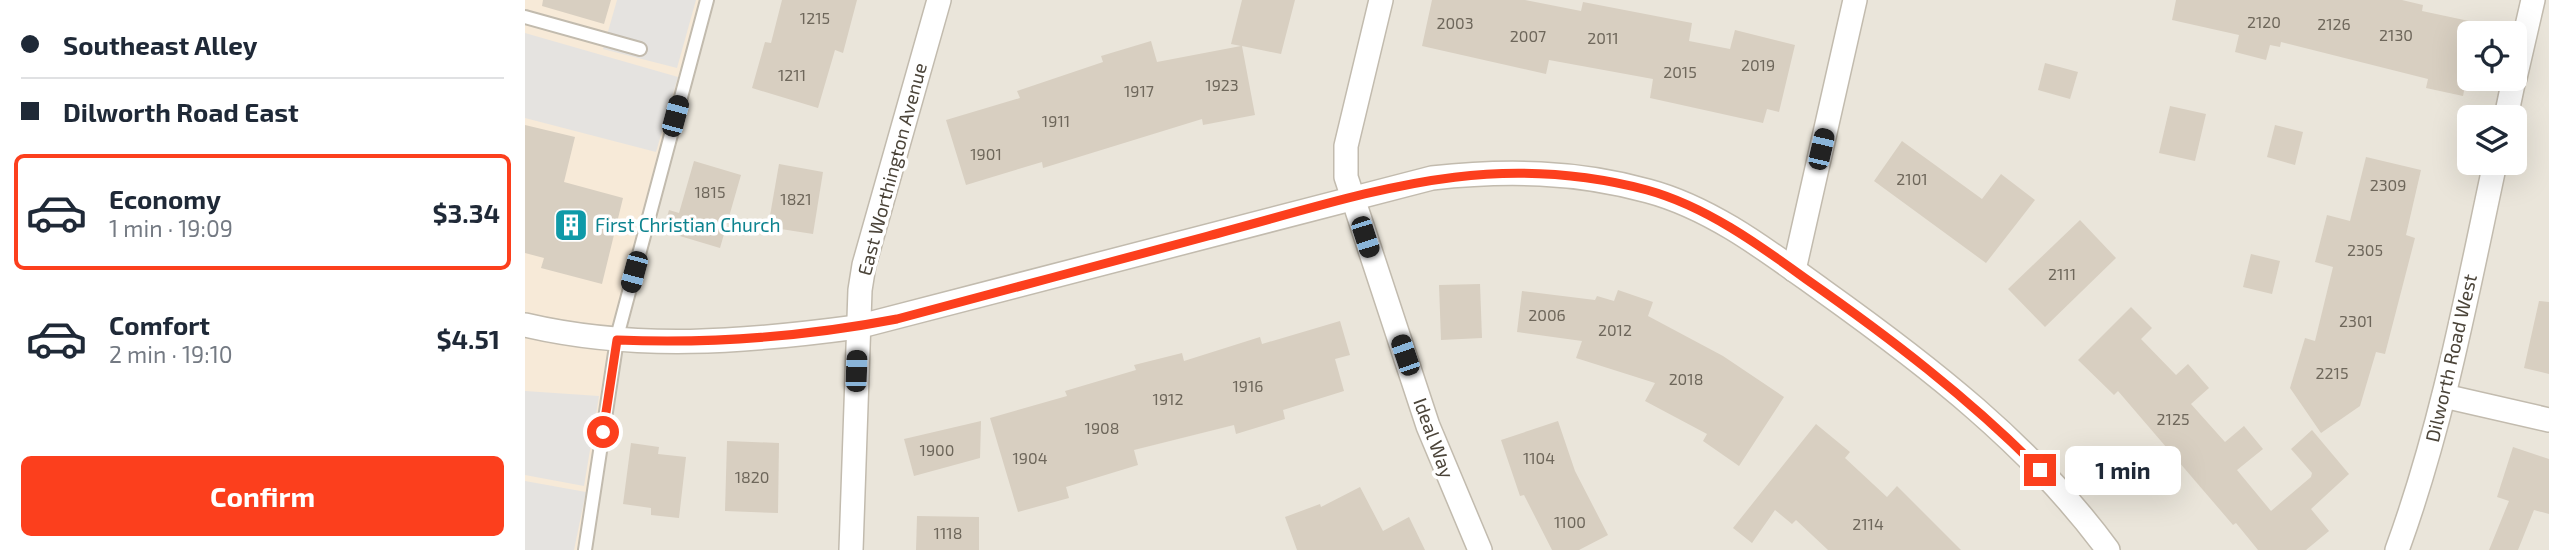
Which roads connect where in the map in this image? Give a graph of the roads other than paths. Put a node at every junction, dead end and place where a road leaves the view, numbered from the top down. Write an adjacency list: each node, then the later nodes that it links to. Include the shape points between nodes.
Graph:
1 (706, 0): 14 (lane)
2 (939, 0): 13 (street, East Worthington Avenue, via 864,265)
3 (1381, 0): 10 (street, Ideal Way, via 1346,146 1346,177)
4 (1855, 0): 11 (street)
5 (2533, 0): 7 (street)
6 (525, 17): 8 (lane)
7 (2527, 26)
8 (641, 49)
9 (2492, 175): 15 (street, Dilworth Road West)
10 (1352, 198): 11 (street, via 1431,178 1493,172 1593,178 1682,204 1725,225); 13 (street); 19 (street, Ideal Way, via 1428,426)
11 (1794, 270): 20 (street, via 1947,383 2052,482)
12 (525, 325): 14 (street)
13 (857, 327): 14 (street, via 768,339); 18 (street, East Worthington Avenue)
14 (617, 340): 17 (lane)
15 (2444, 396): 16 (street); 21 (street, Dilworth Road West)
16 (2549, 420)
17 (585, 550)
18 (851, 550)
19 (1480, 550)
20 (2108, 550)
21 (2397, 550)

